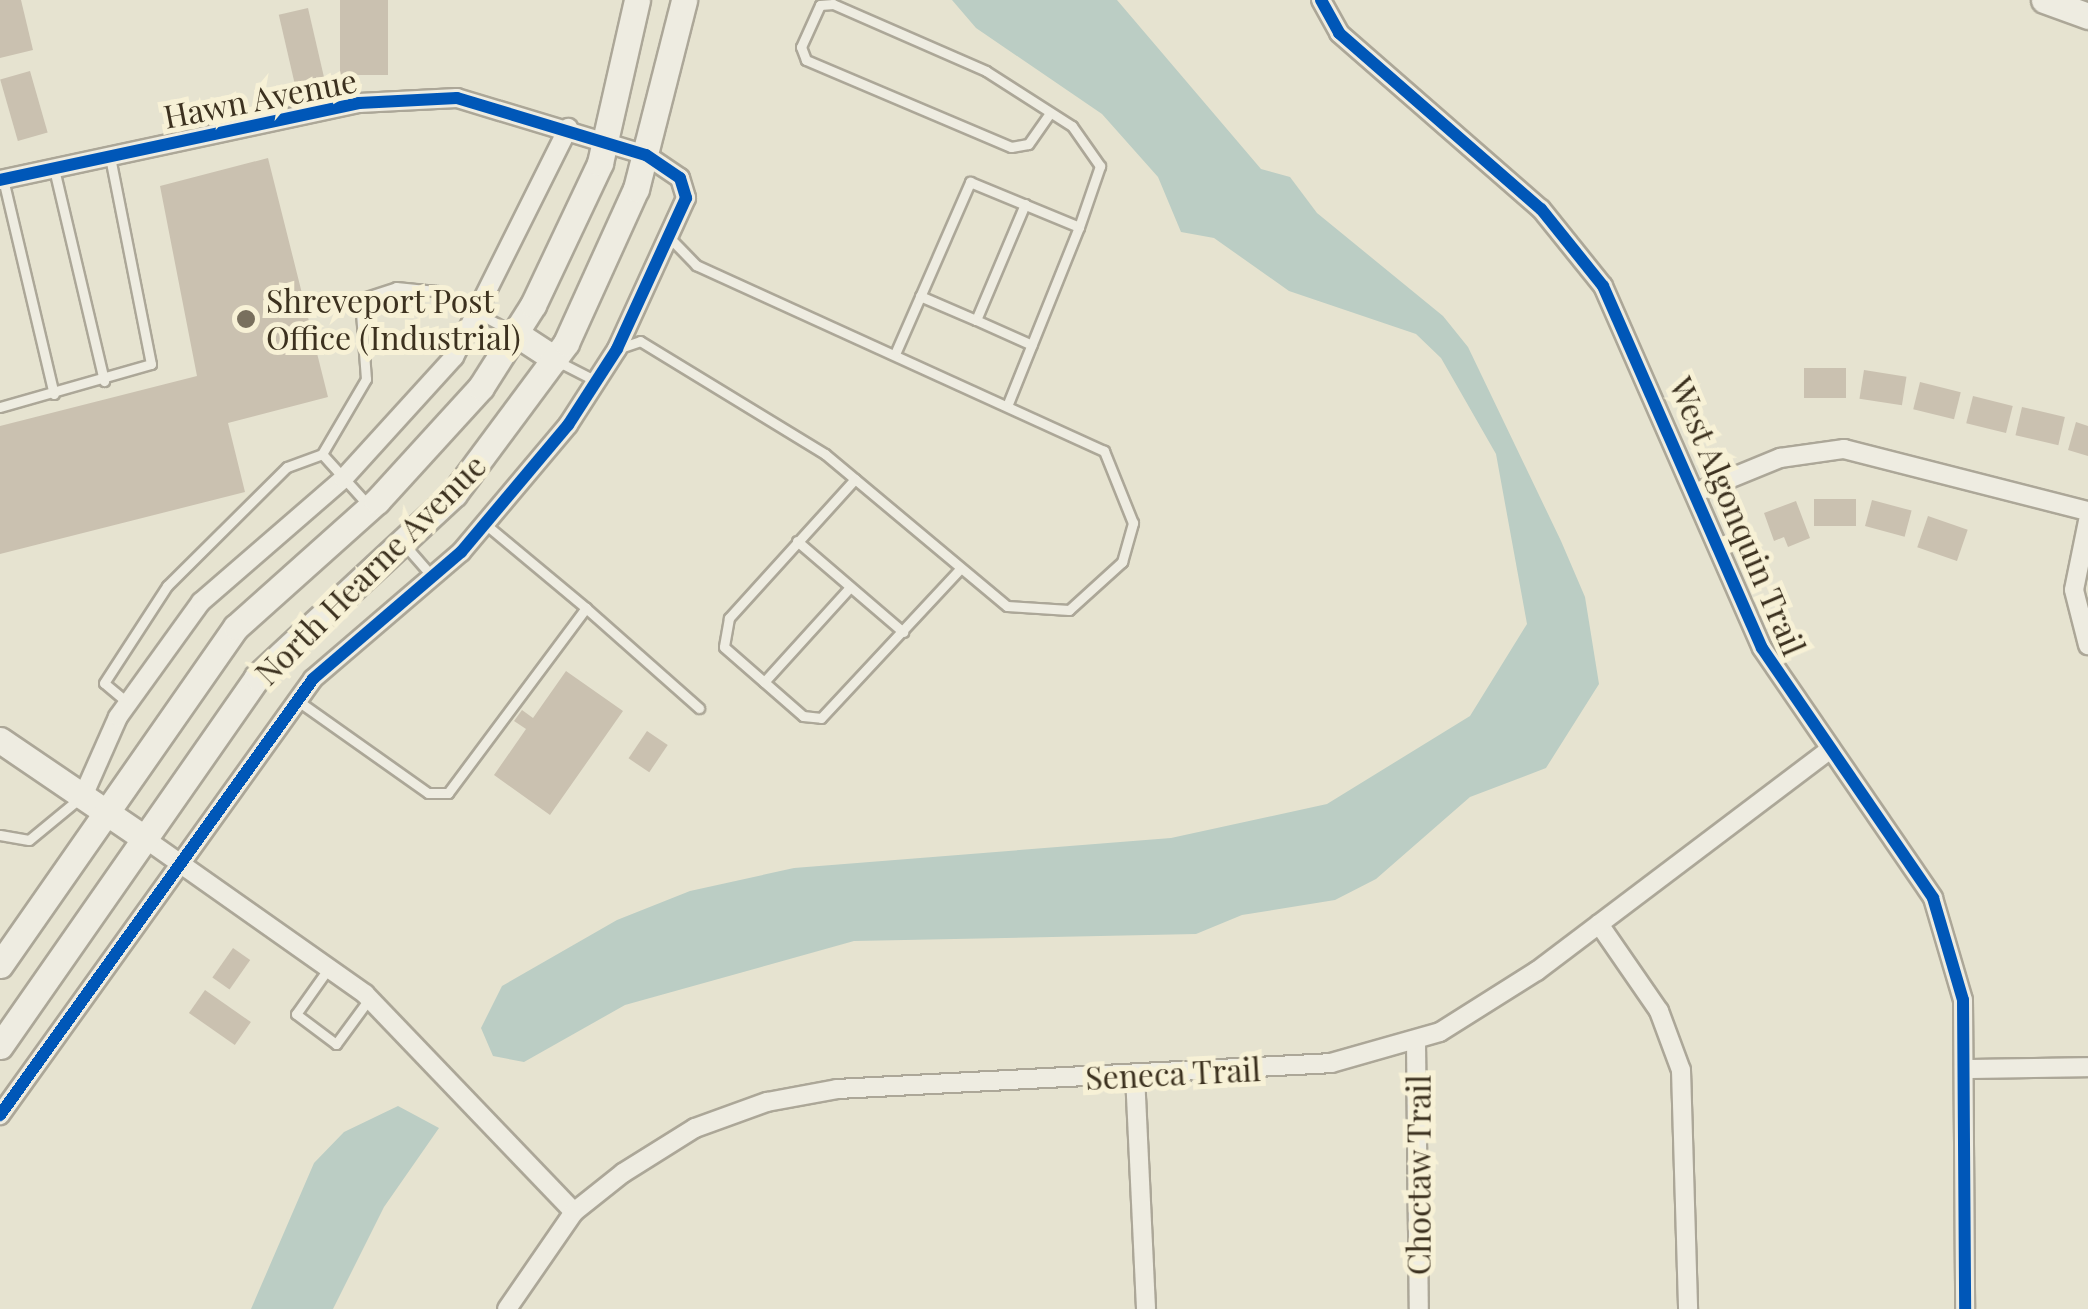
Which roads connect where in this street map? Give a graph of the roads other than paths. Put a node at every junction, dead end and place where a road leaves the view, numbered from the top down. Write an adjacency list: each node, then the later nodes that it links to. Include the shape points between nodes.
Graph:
1 (637, 0): 8 (street, North Hearne Avenue)
2 (684, 0): 9 (street, North Hearne Avenue)
3 (1321, 0): 32 (street, West Algonquin Trail, via 1338,34 1574,246 1626,330)
4 (2044, 0): 5 (street)
5 (2088, 16)
6 (1050, 112): 6 (lane, via 986,72 833,4 820,5 800,47 806,60 1011,147 1028,144); 14 (lane, via 1084,134 1099,160)
7 (568, 128): 8 (street, Hawn Avenue); 10 (street, Hawn Avenue, via 457,98 378,102); 17 (street)
8 (606, 141): 9 (street, Hawn Avenue); 19 (street, North Hearne Avenue)
9 (646, 155): 15 (street, via 680,178 686,198); 23 (street, North Hearne Avenue, via 601,277)
10 (110, 156): 11 (street, Hawn Avenue); 24 (lane, via 154,351 138,373)
11 (54, 169): 12 (street, Hawn Avenue); 24 (lane)
12 (2, 180): 26 (lane)
13 (1025, 204): 14 (lane); 16 (lane, via 970,182); 18 (lane)
14 (1079, 228): 20 (lane)
15 (672, 240): 21 (street); 22 (lane, via 696,265)
16 (920, 296): 18 (lane); 22 (lane)
17 (483, 314): 19 (lane); 29 (lane, via 436,291 396,286 360,298 366,379); 31 (street)
18 (976, 320): 20 (lane)
19 (515, 333): 23 (street); 33 (street, North Hearne Avenue, via 446,430)
20 (1032, 344): 27 (lane)
21 (617, 349): 25 (street); 30 (lane, via 640,342 680,362)
22 (895, 354): 27 (lane)
23 (555, 359): 25 (lane); 37 (street, North Hearne Avenue, via 454,494)
24 (104, 381): 26 (lane)
25 (596, 381): 36 (street)
26 (54, 394): 28 (lane)
27 (1008, 404): 39 (lane, via 1104,451 1134,523 1122,562 1068,610 1037,613 1007,606)
28 (0, 406)
29 (322, 454): 31 (lane); 47 (lane, via 287,466 167,586 104,683)
30 (855, 479): 38 (lane); 39 (lane)
31 (343, 480): 33 (lane); 47 (street, via 237,564)
32 (1697, 492): 34 (street, via 1780,458 1844,449); 50 (street, West Algonquin Trail, via 1762,648)
33 (370, 507): 37 (street); 52 (street, North Hearne Avenue, via 236,627)
34 (2088, 510)
35 (2088, 521): 44 (street, via 2074,590)
36 (484, 524): 40 (street); 42 (lane)
37 (401, 541): 40 (lane); 54 (street, North Hearne Avenue, via 257,677)
38 (797, 541): 41 (lane); 45 (lane, via 720,639)
39 (958, 571): 43 (lane)
40 (431, 575): 46 (street, via 333,656)
41 (850, 586): 43 (lane); 45 (lane)
42 (586, 608): 46 (lane, via 448,793 428,793); 48 (lane)
43 (903, 632): 45 (lane, via 821,718 803,716)
44 (2088, 645)
45 (764, 682)
46 (298, 700): 55 (street)
47 (128, 703): 51 (street)
48 (699, 708)
49 (0, 740): 51 (street)
50 (1828, 752): 56 (street, Seneca Trail); 63 (street, West Algonquin Trail, via 1933,898 1956,961)
51 (82, 796): 52 (street); 53 (lane, via 29,840)
52 (106, 812): 54 (street); 57 (street, North Hearne Avenue)
53 (0, 836)
54 (144, 838): 55 (street); 61 (street, North Hearne Avenue)
55 (183, 866): 58 (street); 65 (street)
56 (1600, 924): 60 (street, Seneca Trail); 70 (street, via 1659,1011 1681,1070)
57 (0, 965)
58 (328, 968): 59 (street); 59 (lane, via 296,1014 336,1044)
59 (370, 1000): 66 (street)
60 (1416, 1042): 64 (street, Seneca Trail, via 1330,1063); 69 (street, Choctaw Trail)
61 (0, 1046)
62 (2088, 1067): 63 (street)
63 (1964, 1069): 71 (street, West Algonquin Trail)
64 (1135, 1075): 66 (street, Seneca Trail, via 837,1089 767,1102 695,1128); 68 (street)
65 (0, 1115)
66 (574, 1212): 67 (street, Seneca Trail)
67 (507, 1309)
68 (1146, 1309)
69 (1419, 1309)
70 (1688, 1309)
71 (1965, 1309)

